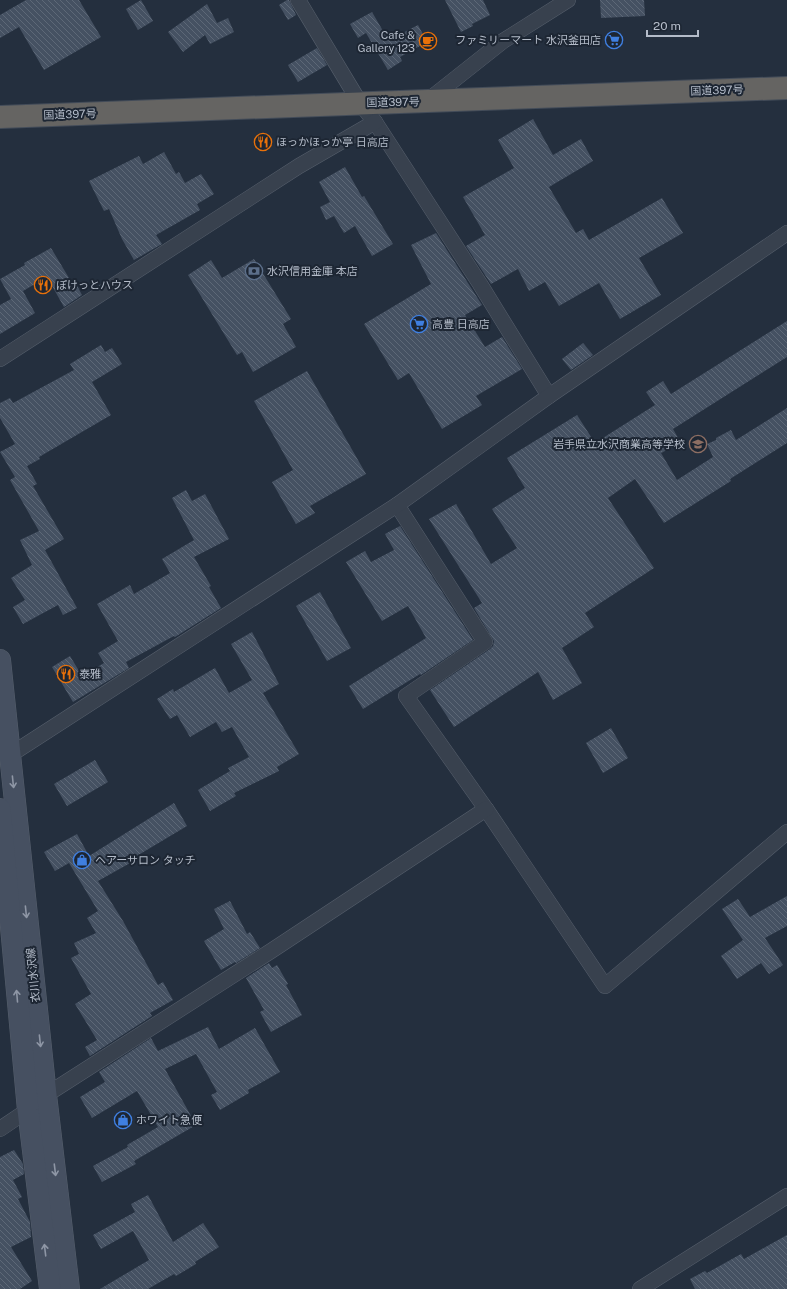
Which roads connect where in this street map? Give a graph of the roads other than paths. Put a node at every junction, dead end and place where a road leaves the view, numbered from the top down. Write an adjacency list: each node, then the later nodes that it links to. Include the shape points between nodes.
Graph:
1 (298, 0): 5 (street)
2 (568, 0): 4 (street, via 503,41)
3 (787, 88): 4 (highway, 国道397号)
4 (426, 102): 5 (highway, 国道397号)
5 (360, 103): 6 (highway, 国道397号); 7 (street)
6 (0, 117)
7 (375, 122): 9 (street, via 292,171); 10 (street)
8 (787, 233): 10 (street)
9 (0, 360)
10 (549, 396): 11 (street)
11 (397, 504): 13 (street); 15 (street, via 485,642 406,696)
12 (0, 660): 13 (main road, 衣川水沢線)
13 (10, 755): 17 (main road, 衣川水沢線, one-way to 17)
14 (0, 809): 18 (main road, 衣川水沢線, one-way to 14)
15 (486, 809): 16 (street, via 606,986); 17 (street)
16 (787, 832)
17 (46, 1095): 18 (street); 22 (main road, 衣川水沢線, one-way to 22)
18 (28, 1110): 19 (street); 21 (main road, 衣川水沢線, one-way to 18)
19 (0, 1129)
20 (787, 1196): 23 (street)
21 (50, 1289)
22 (69, 1289)
23 (640, 1289)

